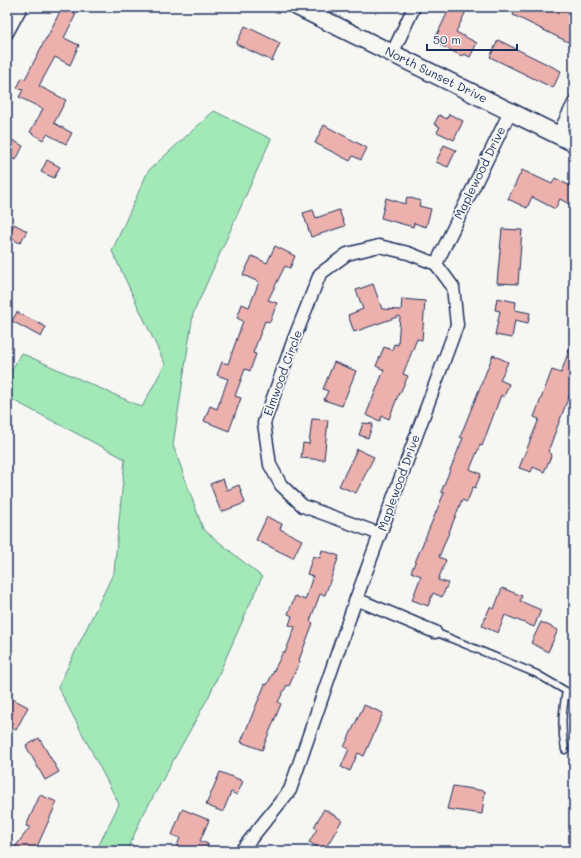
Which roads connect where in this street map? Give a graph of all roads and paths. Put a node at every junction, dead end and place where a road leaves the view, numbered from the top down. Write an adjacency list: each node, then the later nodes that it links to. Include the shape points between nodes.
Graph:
1 (20, 7): 4 (street)
2 (298, 7): 5 (main road, North Sunset Drive)
3 (414, 7): 5 (street)
4 (7, 33)
5 (392, 54): 7 (main road, North Sunset Drive)
6 (574, 103): 8 (street)
7 (510, 112): 8 (main road, North Sunset Drive); 9 (street, Maplewood Drive)
8 (570, 140)
9 (436, 264): 10 (street, Maplewood Drive, via 453,288 457,325); 10 (street, Elmwood Circle, via 408,253 379,246 347,254 320,274 264,423 270,465 280,485 303,506)
10 (380, 534): 11 (street, Maplewood Drive)
11 (356, 599): 12 (street); 14 (street, Maplewood Drive, via 290,790)
12 (435, 632): 13 (lane, via 537,674 566,691 562,712)
13 (565, 750)
14 (241, 851)

